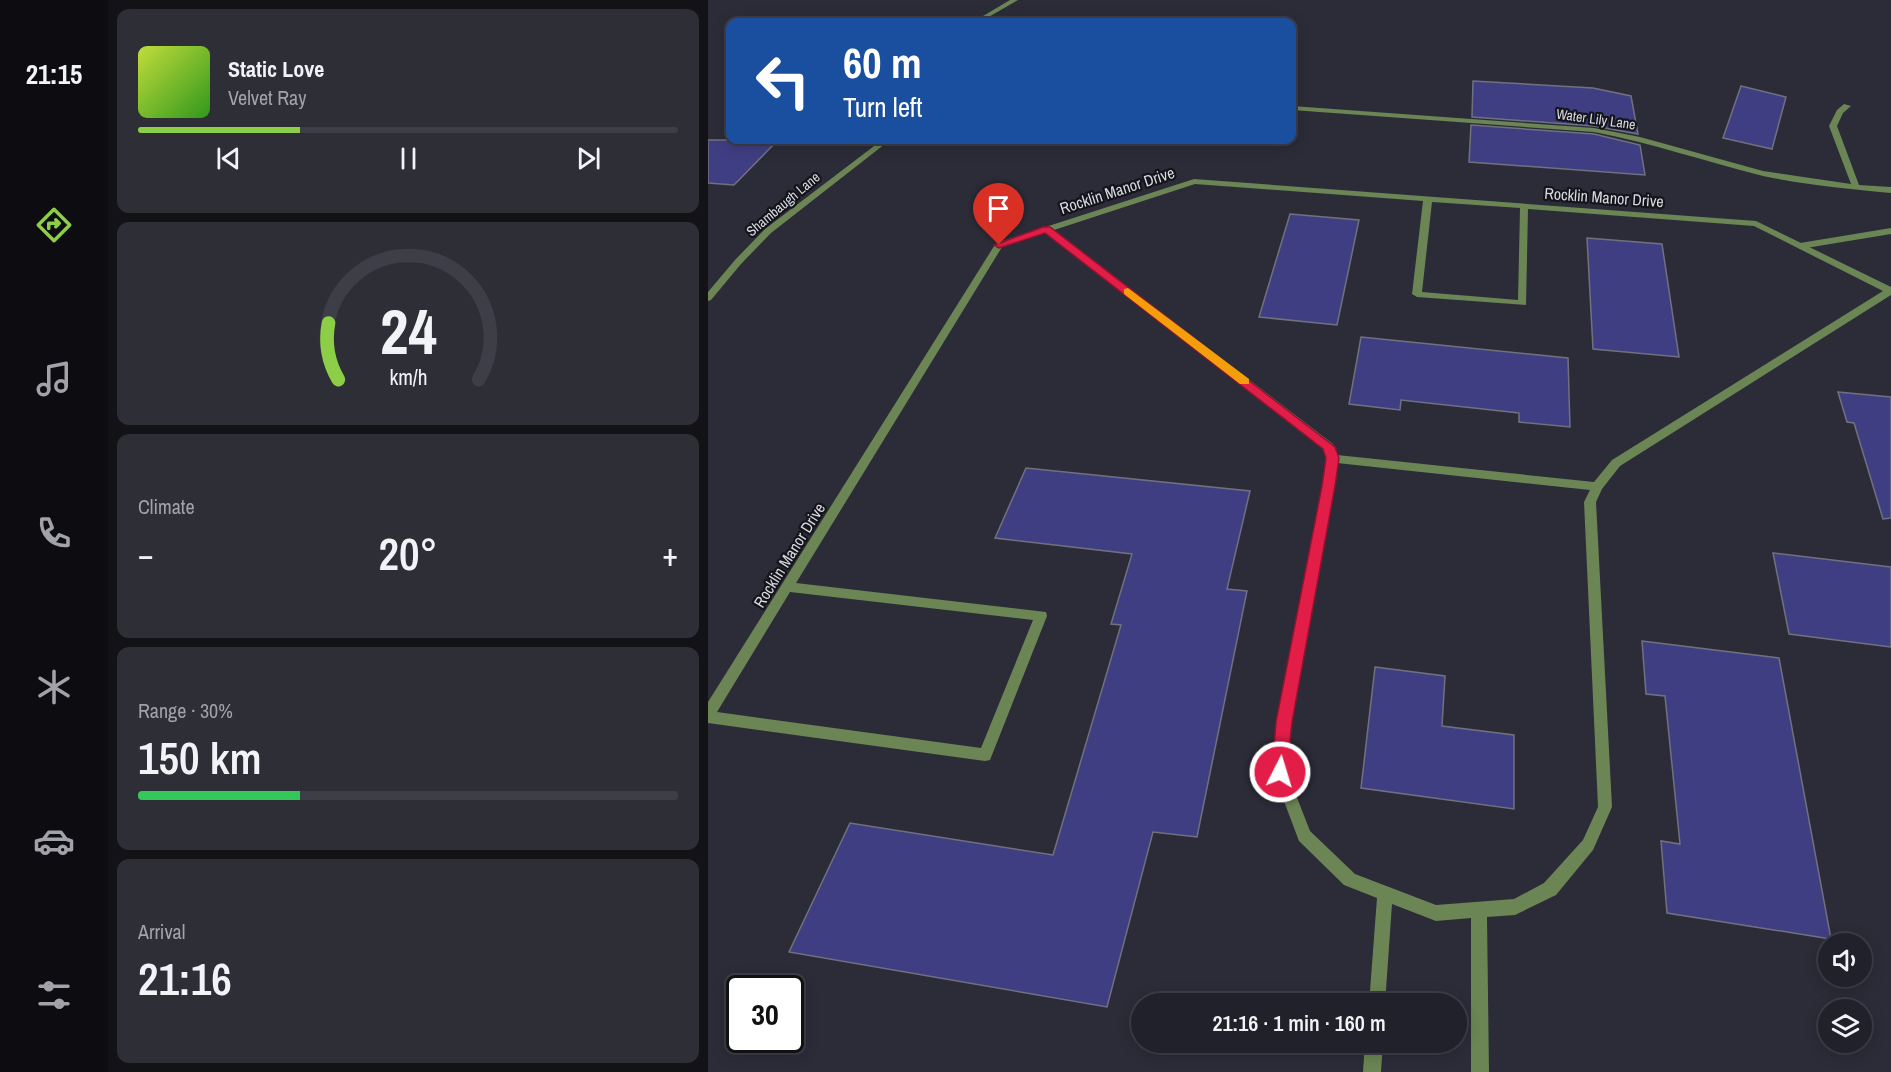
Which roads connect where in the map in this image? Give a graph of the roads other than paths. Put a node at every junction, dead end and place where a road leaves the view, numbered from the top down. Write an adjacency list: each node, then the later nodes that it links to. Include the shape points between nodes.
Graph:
1 (1015, 0): 2 (street)
2 (983, 18)
3 (1847, 106): 6 (street, via 1833,126)
4 (1296, 108): 6 (street, Water Lily Lane, via 1602,131 1766,174)
5 (881, 144): 14 (street, Shambaugh Lane, via 768,231)
6 (1856, 187): 7 (street, Water Lily Lane)
7 (1891, 190)
8 (1428, 199): 9 (street, Rocklin Manor Drive); 9 (street, via 1417,294 1523,303); 10 (street, Rocklin Manor Drive, via 1194,181)
9 (1524, 206): 12 (street, Rocklin Manor Drive, via 1756,224)
10 (1047, 229): 15 (street, via 1329,447); 17 (street, Rocklin Manor Drive, via 999,245)
11 (1891, 231): 12 (street)
12 (1800, 246): 13 (street, Rocklin Manor Drive)
13 (1891, 291): 16 (street, via 1616,463)
14 (708, 298)
15 (1332, 458): 16 (street); 19 (street, via 1284,722 1280,772 1304,836 1350,880)
16 (1597, 487): 20 (street, via 1590,502 1605,807 1588,845 1550,889 1515,907)
17 (787, 587): 18 (street, Rocklin Manor Drive); 18 (street, via 1041,616 985,755)
18 (708, 716)
19 (1386, 893): 20 (street, via 1436,912); 21 (street)
20 (1479, 910): 24 (street)
21 (1378, 993)
22 (1373, 1053): 23 (street)
23 (1372, 1072)
24 (1480, 1072)

